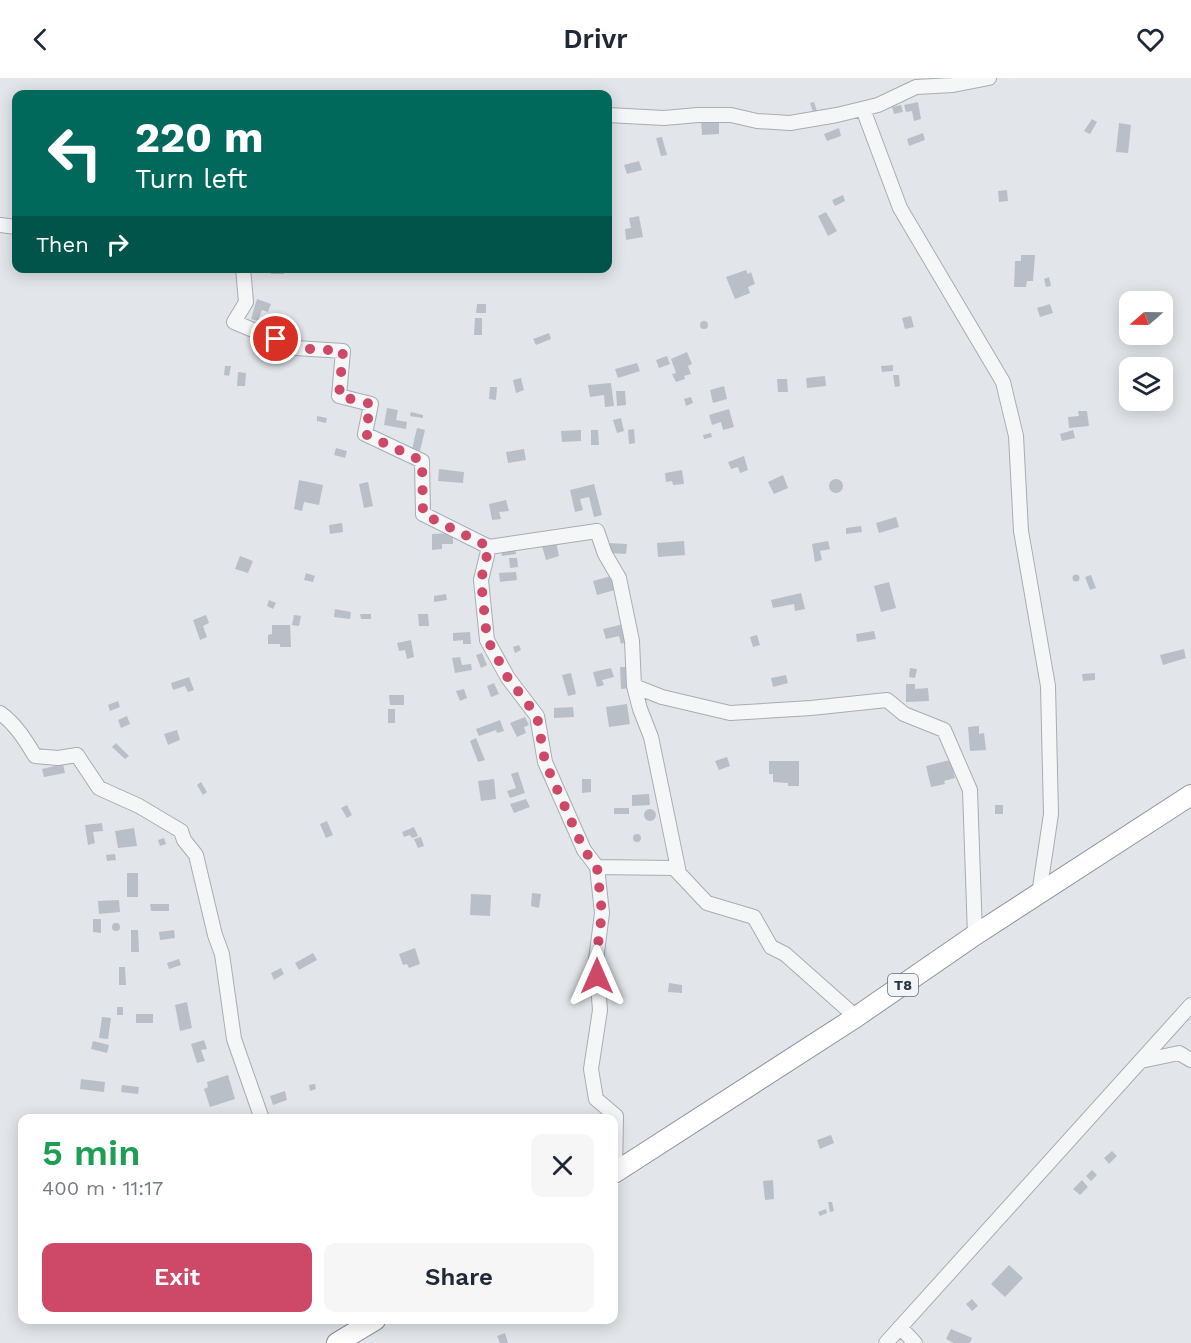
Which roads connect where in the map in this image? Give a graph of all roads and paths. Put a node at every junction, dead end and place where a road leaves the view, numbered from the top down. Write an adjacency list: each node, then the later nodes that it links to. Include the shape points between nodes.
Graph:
1 (988, 78): 2 (street, via 916,87)
2 (863, 109): 3 (street, via 790,123 731,115); 11 (street, via 900,208 1004,382 1016,436 1021,531 1048,686 1051,814)
3 (612, 115)
4 (243, 273): 5 (street, via 246,302 234,322 296,348 343,351 339,396 371,404 365,434 422,461 423,514)
5 (489, 547): 6 (street, via 597,531 619,578 632,641); 9 (street, via 481,580 487,639 508,678 537,716 545,762 584,850)
6 (634, 686): 10 (street, via 651,737); 12 (street, via 662,697 730,712 887,700 904,714 944,730 970,790)
7 (0, 713): 17 (street, via 35,756 58,759 77,755 99,788 181,831 196,855 222,954 234,1039)
8 (1191, 795): 11 (highway, T8)
9 (597, 867): 10 (street, via 674,868); 18 (street, via 602,913 596,960 600,1010 591,1069 596,1099)
10 (679, 873): 14 (street, via 707,903 753,917 771,946)
11 (1039, 894): 12 (highway, T8)
12 (975, 935): 14 (highway, T8)
13 (1191, 1005): 16 (street)
14 (856, 1017): 19 (highway, T8)
15 (1191, 1060): 16 (street, via 1179,1053)
16 (1141, 1061): 21 (street)
17 (260, 1114)
18 (614, 1114)
19 (618, 1169)
20 (368, 1324): 22 (highway)
21 (900, 1327): 23 (street); 24 (street)
22 (338, 1343)
23 (886, 1343)
24 (915, 1343)

